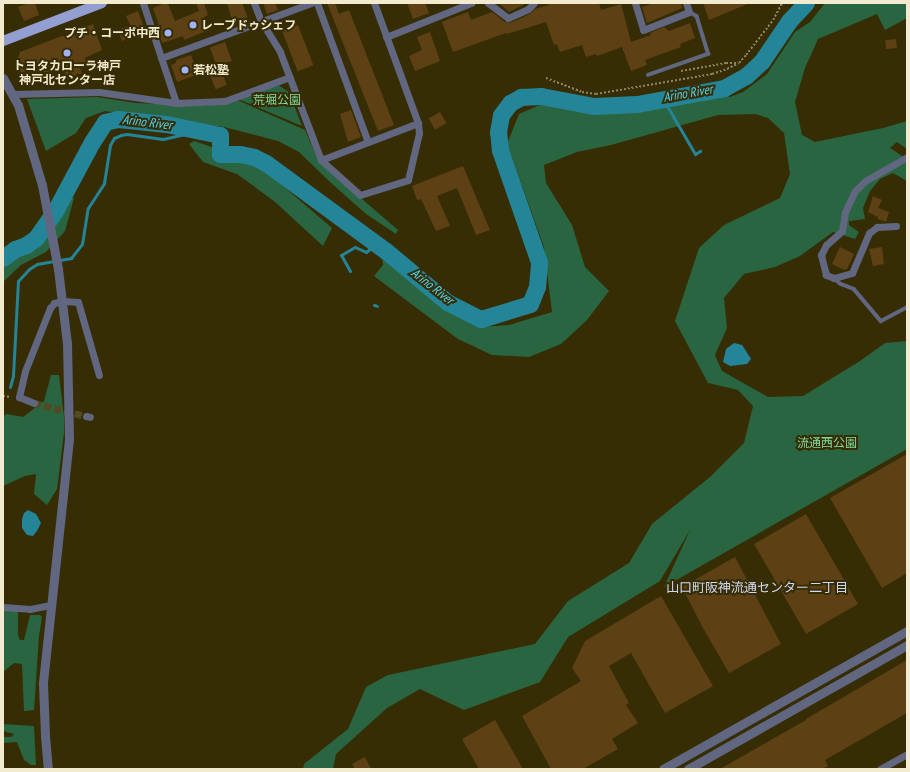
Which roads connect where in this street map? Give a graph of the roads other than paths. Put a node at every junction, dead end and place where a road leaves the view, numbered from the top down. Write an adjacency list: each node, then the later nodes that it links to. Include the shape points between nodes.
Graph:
1 (101, 3): 15 (main road)
2 (143, 3): 16 (street)
3 (254, 3): 13 (street)
4 (311, 3): 13 (street)
5 (317, 3): 23 (street)
6 (374, 3): 14 (street)
7 (471, 3): 14 (street)
8 (488, 3): 9 (street, via 508,18 528,9)
9 (534, 3)
10 (634, 3): 12 (street, via 644,30)
11 (686, 3): 12 (street)
12 (689, 12): 17 (lane, via 697,17 708,54)
13 (261, 21): 16 (street); 18 (street, via 280,52)
14 (386, 37): 22 (street)
15 (3, 41)
16 (162, 58): 21 (street)
17 (648, 75)
18 (290, 77): 21 (street, via 226,101); 25 (street)
19 (3, 78): 20 (street)
20 (13, 94): 21 (street, via 99,92); 28 (street, via 42,185)
21 (176, 104)
22 (418, 123): 23 (street); 25 (street, via 419,133 408,180 360,194)
23 (368, 142): 25 (street)
24 (907, 157): 27 (street, via 865,181 855,191 845,212 842,231 826,245 820,255 826,274)
25 (321, 160)
26 (896, 226): 27 (street, via 877,227 869,233 852,273)
27 (834, 278): 29 (lane, via 854,289 881,321)
28 (63, 301): 30 (street, via 78,302); 31 (street, via 54,303 50,308 25,371 19,397); 32 (street, via 68,369 69,439)
29 (907, 308)
30 (99, 375)
31 (34, 403)
32 (50, 605): 33 (street, via 30,609); 39 (street, via 43,683)
33 (3, 607)
34 (907, 631): 36 (street)
35 (907, 645): 38 (street)
36 (698, 749): 38 (street); 40 (street)
37 (907, 754): 43 (street)
38 (704, 760): 41 (street); 42 (street)
39 (48, 769)
40 (663, 769)
41 (688, 769)
42 (709, 769)
43 (880, 769)

